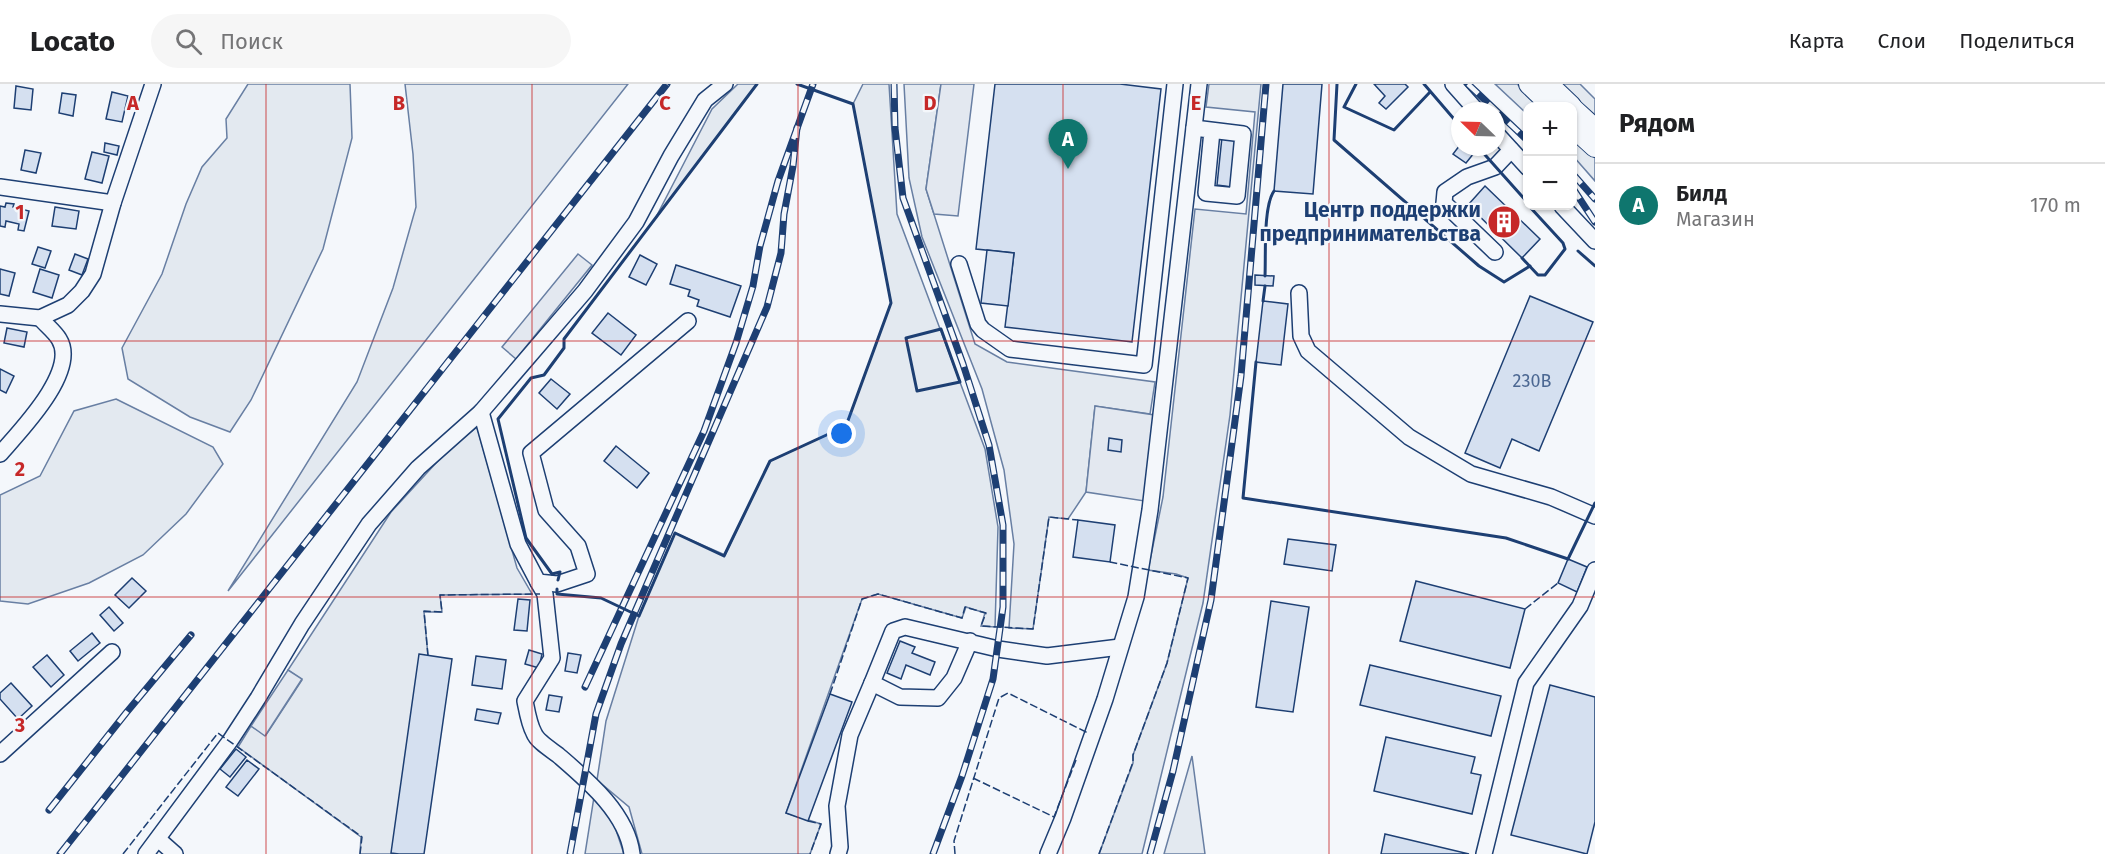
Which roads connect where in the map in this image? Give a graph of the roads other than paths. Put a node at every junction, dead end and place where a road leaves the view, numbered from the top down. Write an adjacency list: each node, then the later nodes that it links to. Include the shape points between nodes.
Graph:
1 (153, 84): 21 (street)
2 (725, 84): 32 (street, via 705,100 636,222 585,291)
3 (1175, 84): 30 (street)
4 (1199, 84): 12 (street)
5 (1453, 84): 8 (street)
6 (1528, 84): 9 (main road)
7 (1548, 84): 10 (main road)
8 (1469, 102)
9 (1548, 102)
10 (1567, 102)
11 (1577, 112): 13 (main road)
12 (1194, 128): 14 (street); 31 (street)
13 (1595, 129)
14 (1212, 131)
15 (1577, 131): 17 (main road)
16 (1505, 143): 18 (street)
17 (1595, 147)
18 (1511, 150): 19 (street); 24 (street, via 1495,167 1467,177 1445,192 1444,203)
19 (1523, 164)
20 (0, 187): 21 (street)
21 (113, 202): 28 (street, via 93,273 82,291 68,305)
22 (1566, 210): 23 (street)
23 (1595, 241)
24 (1495, 252)
25 (959, 264): 30 (street, via 978,324 1006,347)
26 (1299, 293): 34 (street, via 1301,336 1308,351 1408,437 1472,474 1551,497)
27 (0, 314): 28 (street)
28 (40, 318): 33 (street, via 60,340 63,363 41,408)
29 (688, 321): 36 (street, via 531,453 546,510 578,546 587,574 557,584)
30 (1144, 365): 31 (street)
31 (1167, 368): 38 (street, via 1136,597)
32 (481, 412): 36 (street, via 518,544); 42 (street, via 417,468 369,524 230,741)
33 (0, 454)
34 (1595, 516)
35 (1595, 570): 48 (street, via 1580,606 1526,683)
36 (538, 582): 45 (street, via 545,594 552,658 525,701 534,735 610,806 623,827)
37 (970, 641): 38 (street, via 1047,656); 40 (street, via 905,627 893,631); 40 (street, via 954,678 938,698 900,697)
38 (1120, 647): 47 (street)
39 (112, 652): 41 (street)
40 (872, 683): 46 (street, via 850,735 837,806)
41 (0, 754)
42 (158, 839): 43 (street); 44 (street)
43 (146, 854)
44 (175, 854)
45 (632, 854)
46 (838, 854)
47 (1048, 854)
48 (1484, 854)

